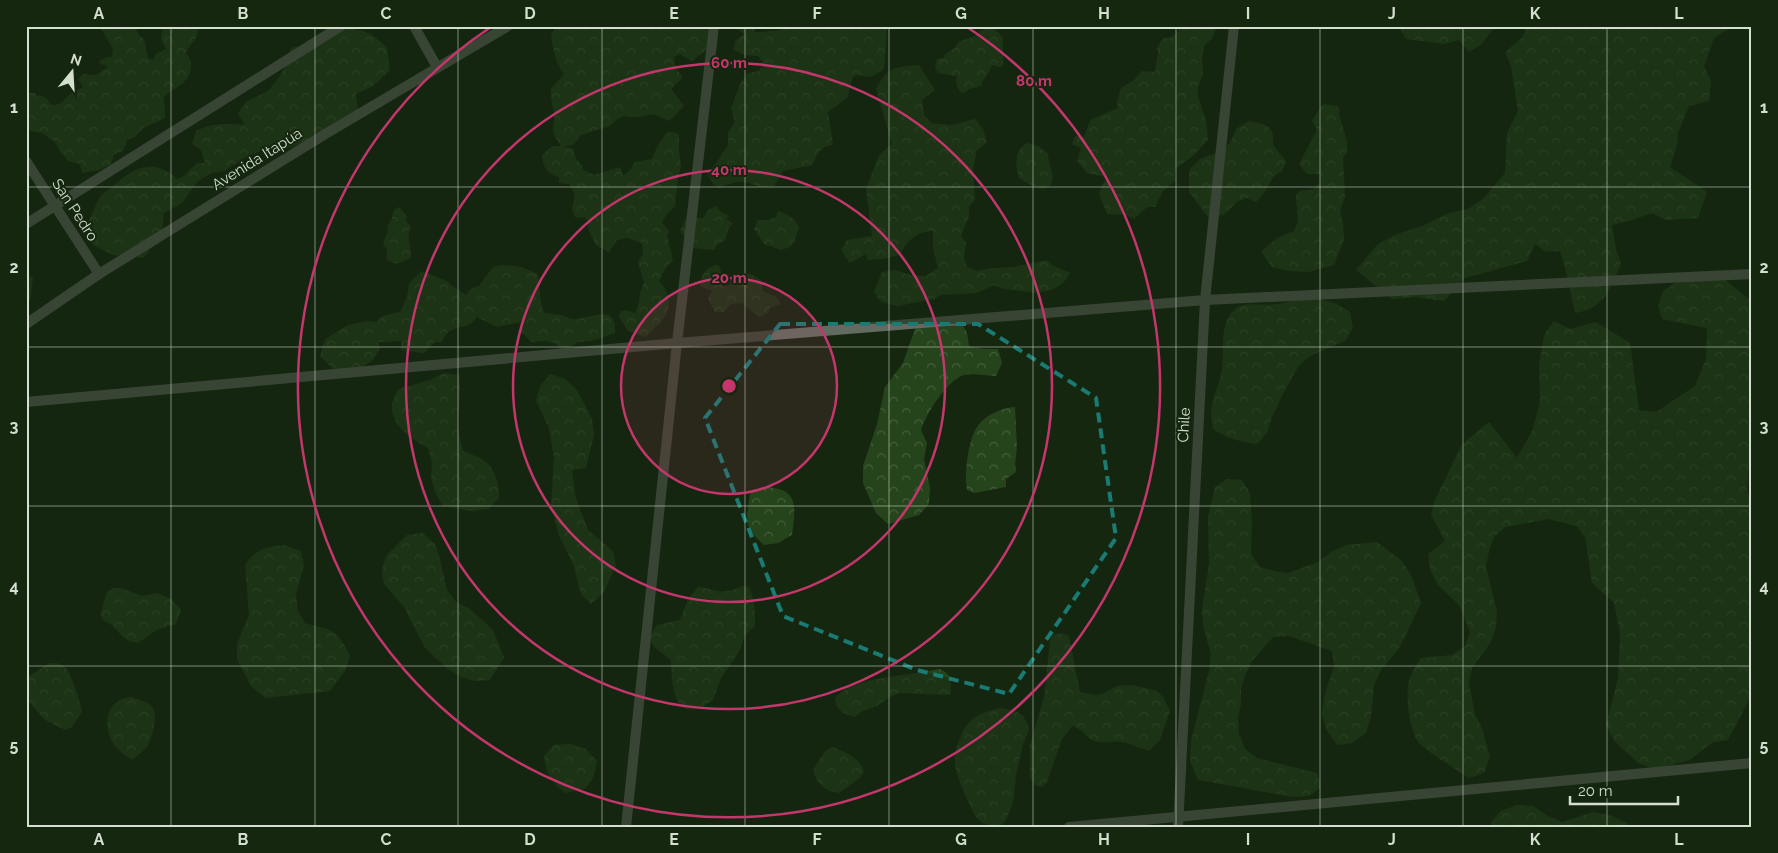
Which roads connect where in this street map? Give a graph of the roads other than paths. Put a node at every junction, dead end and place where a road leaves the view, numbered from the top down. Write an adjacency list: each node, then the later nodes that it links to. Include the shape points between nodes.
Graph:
1 (341, 26): 8 (street)
2 (414, 26): 6 (street)
3 (508, 26): 6 (street, Avenida Itapúa)
4 (714, 26): 14 (street)
5 (1234, 26): 12 (street, Chile)
6 (437, 67): 10 (street, Avenida Itapúa)
7 (26, 161): 8 (street, San Pedro)
8 (54, 206): 9 (street); 10 (street, San Pedro)
9 (26, 224)
10 (99, 274): 13 (street, Avenida Itapúa)
11 (1752, 274): 12 (street)
12 (1205, 300): 14 (street); 17 (street, Chile)
13 (26, 324)
14 (678, 344): 15 (street); 18 (street)
15 (26, 402)
16 (1752, 763): 17 (street)
17 (1178, 822): 19 (street)
18 (626, 827)
19 (1069, 827)

